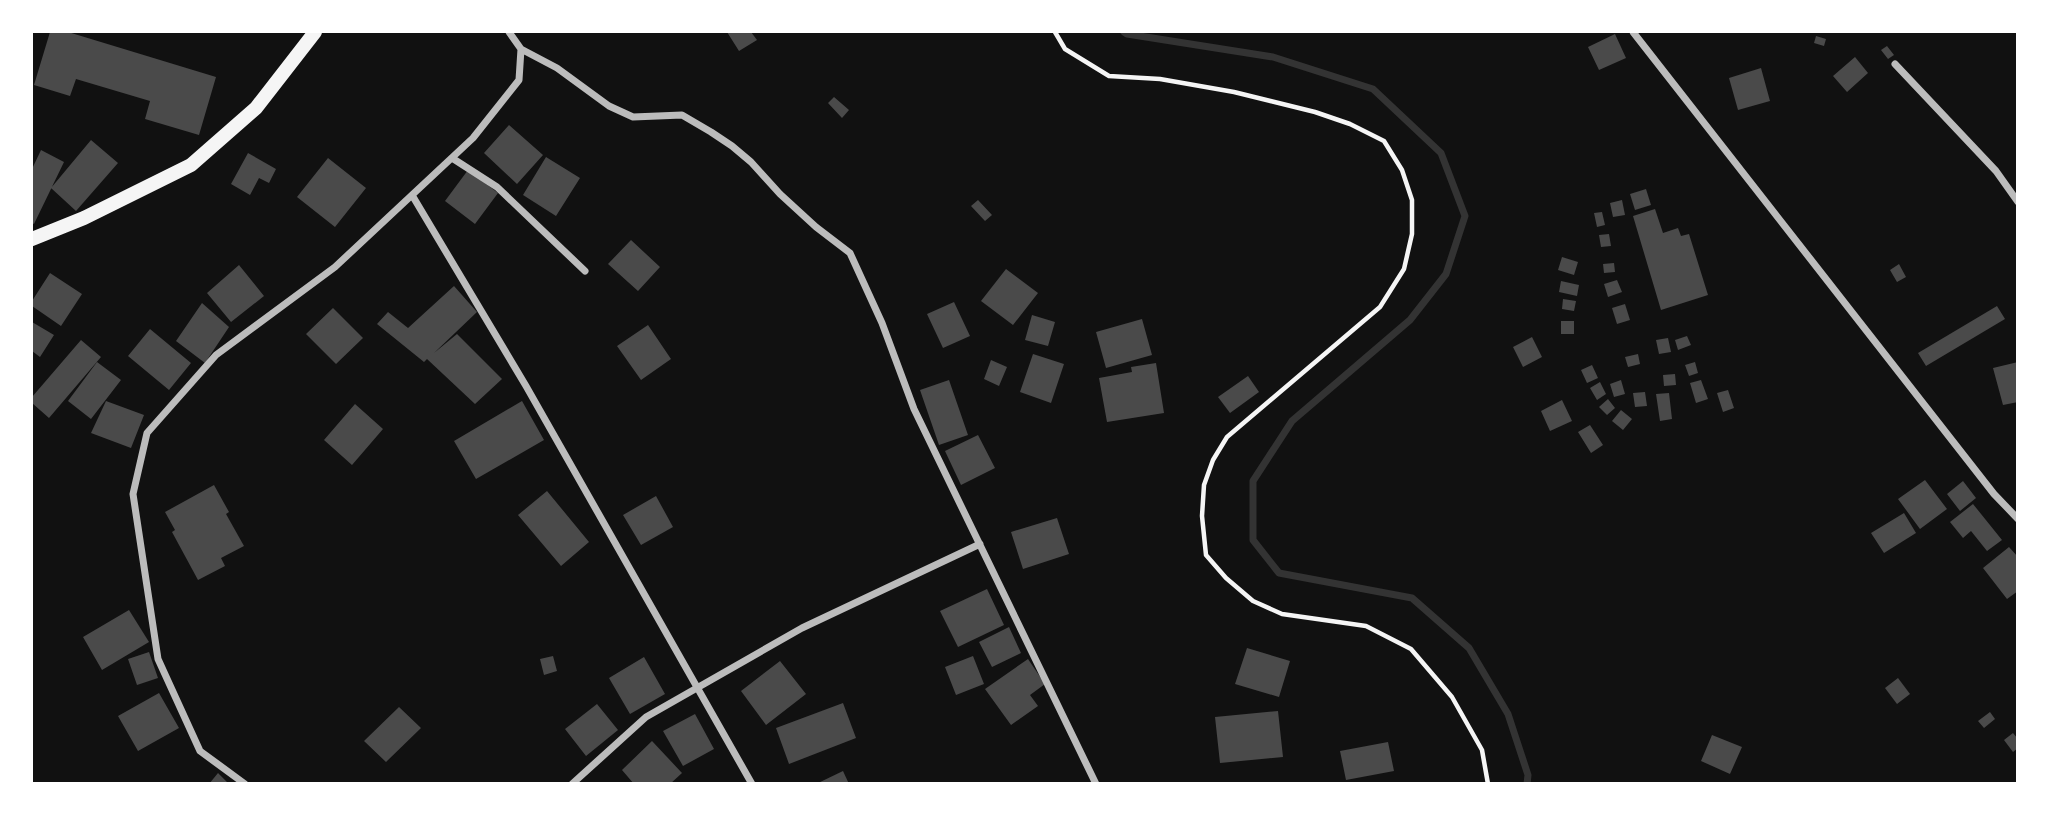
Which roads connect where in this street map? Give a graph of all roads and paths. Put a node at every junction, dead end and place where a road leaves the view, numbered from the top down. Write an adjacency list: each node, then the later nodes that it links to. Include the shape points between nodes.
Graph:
1 (315, 32): 10 (main road, via 256,107 191,165)
2 (509, 32): 5 (street)
3 (1055, 32): 19 (path, via 1065,49 1109,76 1234,92 1350,124 1384,141 1402,170 1412,200 1412,234 1404,268 1380,307 1227,437 1204,485 1206,555 1253,601 1282,614 1366,626 1411,649 1452,696 1482,750)
4 (1633, 32): 12 (street)
5 (521, 49): 7 (street, via 519,80); 13 (street, via 633,117 682,116 711,132 850,253 914,409)
6 (1895, 64): 9 (street, via 1996,171)
7 (452, 158): 8 (street); 11 (street, via 497,187)
8 (412, 195): 14 (street); 15 (street, via 335,267 216,355 146,433 133,494 158,659 200,751)
9 (2018, 202)
10 (32, 239)
11 (585, 271)
12 (2018, 519)
13 (979, 544): 14 (street, via 802,628); 18 (street)
14 (699, 689): 16 (street, via 646,717); 17 (street)
15 (245, 783)
16 (572, 783)
17 (752, 783)
18 (1096, 783)
19 (1489, 783)

